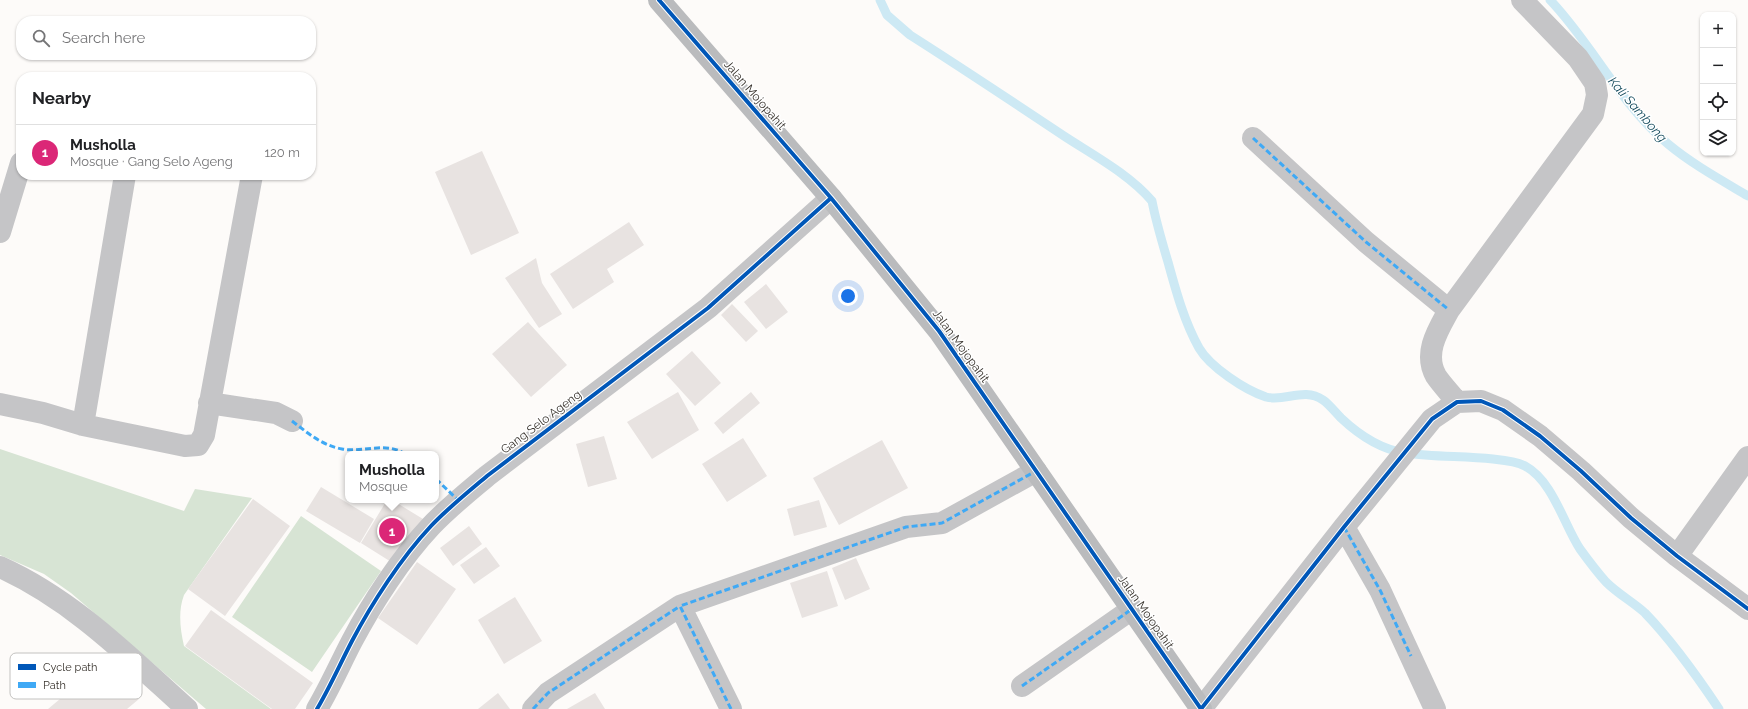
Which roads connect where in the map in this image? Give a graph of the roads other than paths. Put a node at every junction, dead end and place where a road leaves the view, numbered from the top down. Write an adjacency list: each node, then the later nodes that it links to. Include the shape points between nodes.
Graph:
1 (659, 0): 7 (street, Jalan Mojopahit)
2 (1522, 0): 9 (street, via 1578,58 1595,83 1597,95 1594,114)
3 (1253, 138): 9 (street, via 1366,242)
4 (16, 179): 8 (street)
5 (124, 180): 14 (street)
6 (251, 180): 11 (street)
7 (832, 198): 16 (street, Jalan Mojopahit, via 939,331); 26 (street, Gang Selo Ageng, via 708,308 488,476 458,500 431,527 402,562 374,603 352,641)
8 (0, 232)
9 (1449, 310): 10 (street, via 1430,350 1430,360 1436,375)
10 (1458, 402): 17 (street, via 1432,418); 18 (street, via 1481,401 1503,410 1558,451)
11 (209, 403): 13 (street, via 276,413); 14 (street, via 204,435 198,445 185,446)
12 (0, 404): 14 (street)
13 (292, 421)
14 (83, 425)
15 (1748, 458): 18 (street)
16 (1036, 470): 20 (street, via 942,523 906,527); 21 (street, Jalan Mojopahit)
17 (1344, 527): 30 (street); 31 (street, via 1380,590)
18 (1676, 556): 22 (street)
19 (0, 567): 23 (street, via 38,586 74,610)
20 (680, 606): 28 (street, via 548,693); 29 (street)
21 (1132, 609): 25 (street); 30 (street, Jalan Mojopahit)
22 (1748, 609)
23 (125, 653)
24 (142, 669): 27 (street)
25 (1022, 686)
26 (324, 706)
27 (187, 709)
28 (533, 709)
29 (731, 709)
30 (1201, 709)
31 (1435, 709)

